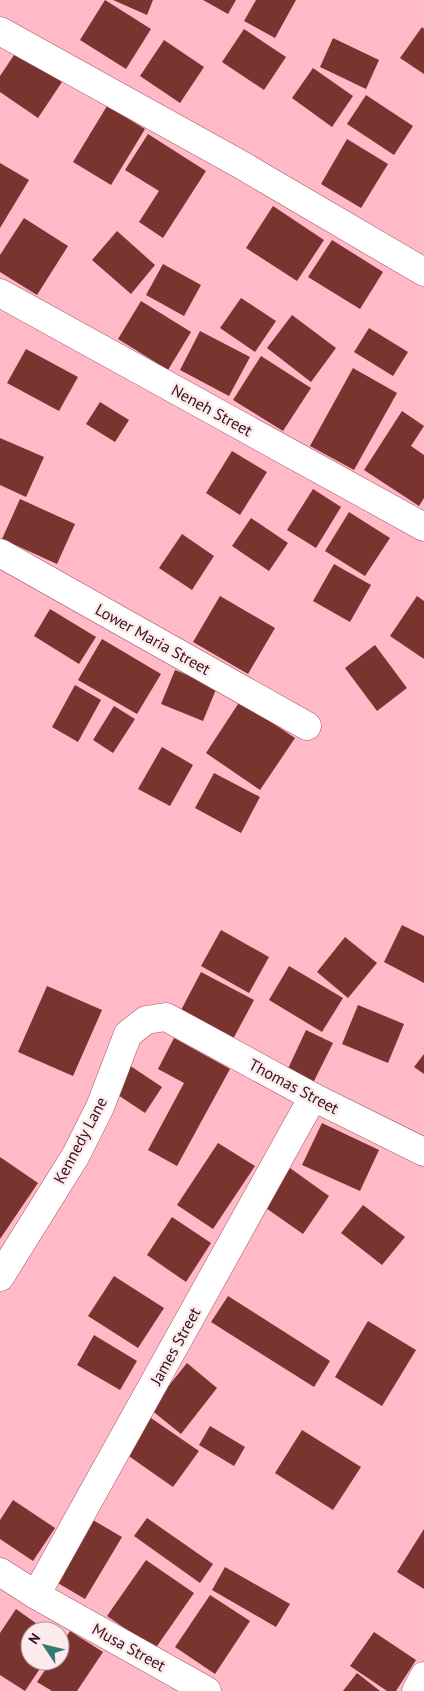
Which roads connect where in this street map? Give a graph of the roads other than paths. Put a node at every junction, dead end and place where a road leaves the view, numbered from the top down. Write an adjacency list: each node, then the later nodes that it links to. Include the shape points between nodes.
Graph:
1 (0, 31): 2 (street, via 238,163)
2 (424, 272)
3 (0, 293): 4 (street, Neneh Street)
4 (424, 527)
5 (0, 553): 6 (street, Lower Maria Street)
6 (307, 726)
7 (166, 1017): 8 (street, Thomas Street); 10 (street, Kennedy Lane, via 146,1020 128,1034 100,1107 76,1155)
8 (313, 1097): 9 (street, Thomas Street); 12 (street, James Street)
9 (424, 1152)
10 (0, 1277)
11 (0, 1572): 12 (street, Musa Street)
12 (36, 1595): 14 (street, Musa Street)
13 (424, 1676): 15 (street)
14 (207, 1691)
15 (416, 1691)

